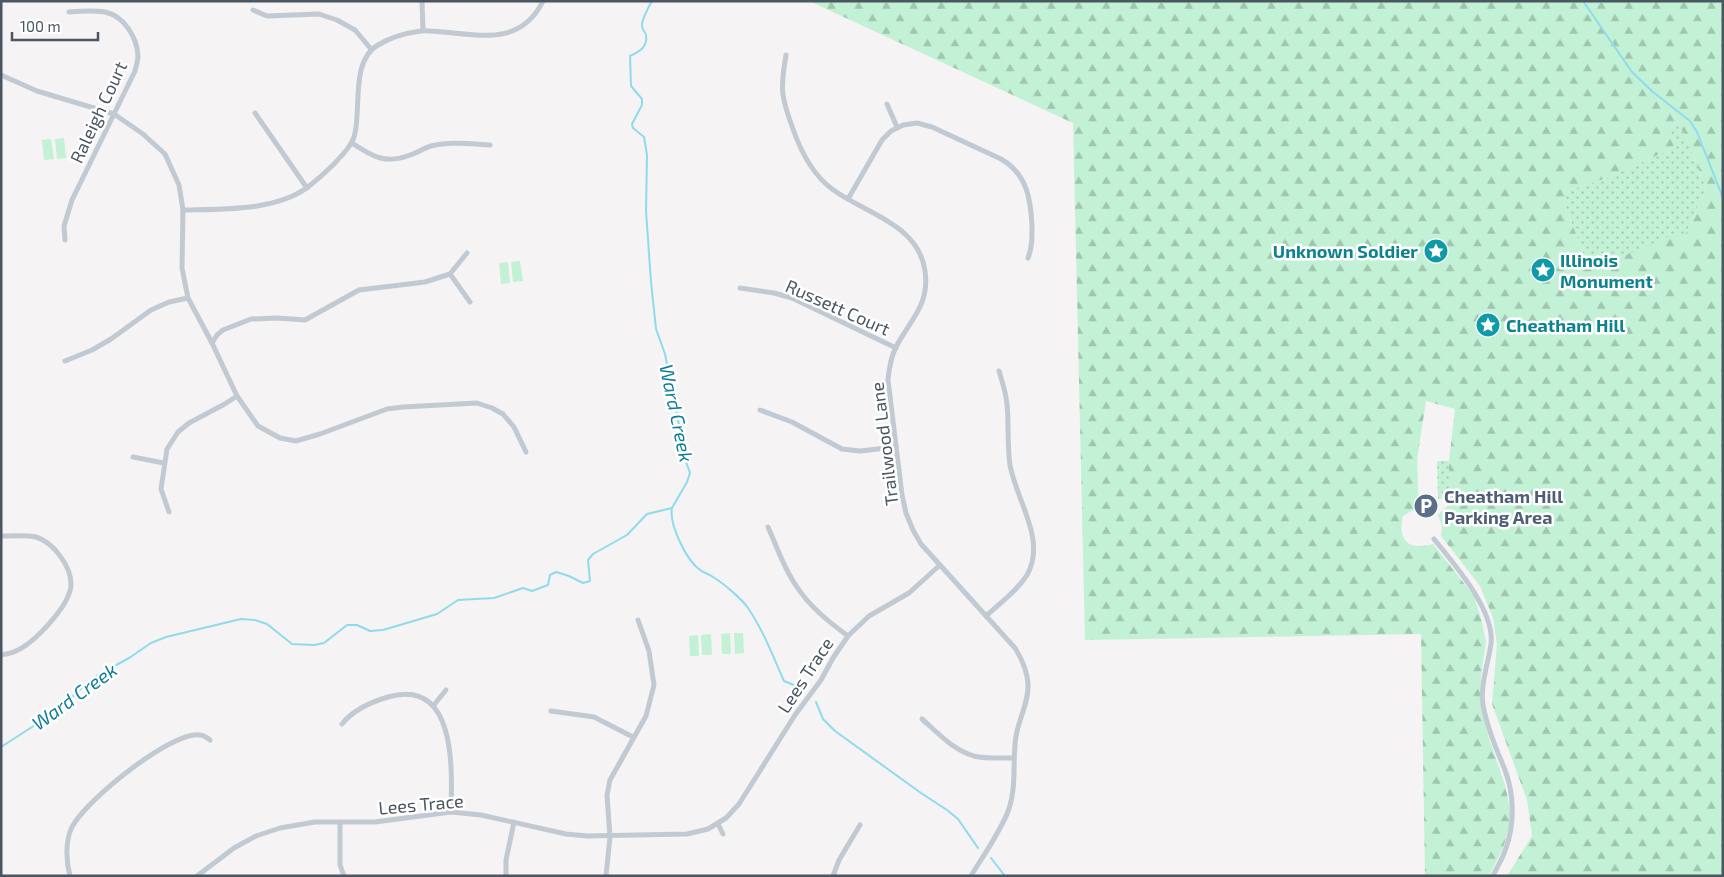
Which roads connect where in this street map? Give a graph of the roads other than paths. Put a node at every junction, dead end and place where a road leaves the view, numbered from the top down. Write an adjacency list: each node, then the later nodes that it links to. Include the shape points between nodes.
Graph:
1 (422, 1): 5 (street)
2 (543, 1): 5 (street, via 538,12 524,26 507,34)
3 (253, 10): 6 (street, via 267,16 318,14 337,20 355,30)
4 (69, 12): 11 (street, Raleigh Court, via 105,12 128,27 135,41 138,57 134,71)
5 (422, 30): 6 (street, via 395,36)
6 (371, 49): 13 (street, via 360,76)
7 (786, 55): 16 (street, Trailwood Lane, via 782,97 798,144 817,174)
8 (1, 75): 11 (street, via 37,91)
9 (887, 104): 12 (street)
10 (255, 113): 15 (street)
11 (114, 114): 17 (street, via 165,154 179,185); 18 (street, Raleigh Court, via 72,200 64,226)
12 (897, 127): 16 (street, via 882,140); 20 (street, via 917,123 932,126 1008,163 1024,182 1030,198 1032,244)
13 (352, 142): 14 (street, via 371,156 383,159 410,155 431,146 464,143); 15 (street)
14 (490, 146)
15 (307, 188): 17 (street, via 258,206)
16 (848, 199): 26 (street, Trailwood Lane, via 904,233 924,262 926,287 923,302)
17 (183, 210): 23 (street, via 182,268)
18 (65, 240)
19 (468, 254): 21 (street)
20 (1028, 258)
21 (450, 274): 24 (street); 25 (street, via 425,282 359,290 305,320 251,319 224,330)
22 (740, 288): 26 (street, Russett Court, via 792,298)
23 (188, 298): 25 (street); 27 (street, via 151,310 111,339)
24 (470, 302)
25 (212, 342): 29 (street)
26 (896, 348): 31 (street, Trailwood Lane, via 888,380)
27 (65, 361)
28 (999, 371): 40 (street, via 1007,404 1010,464 1030,526 1034,550 1032,564 1023,580)
29 (237, 396): 32 (street, via 258,426 280,438 296,441 387,409 477,404 503,414 514,427); 34 (street, via 182,428 167,449)
30 (760, 410): 31 (street, via 792,422 842,449 860,451)
31 (896, 447): 39 (street, Trailwood Lane, via 906,513 917,537)
32 (526, 452)
33 (133, 457): 34 (street)
34 (164, 463): 35 (street, via 161,489)
35 (169, 512)
36 (768, 527): 42 (street, via 797,588 824,618)
37 (1, 536): 43 (street, via 36,538 50,545 66,567 71,584 64,606 48,624 15,652)
38 (1434, 539): 66 (street, via 1477,596 1489,627 1491,641 1482,703 1506,772 1513,812 1506,848)
39 (940, 565): 40 (street, Trailwood Lane); 42 (street, Lees Trace, via 909,593 869,616)
40 (986, 616): 51 (street, Trailwood Lane, via 1015,648 1026,671 1028,693 1016,736)
41 (638, 620): 49 (street, via 651,657 654,685 646,716)
42 (848, 636): 55 (street, Lees Trace, via 739,804)
43 (1, 655)
44 (446, 690): 45 (street)
45 (433, 706): 48 (street, via 413,696 396,695 368,705); 52 (street, via 445,727 449,744)
46 (551, 710): 49 (street, via 594,717)
47 (922, 719): 51 (street, via 955,748 981,757)
48 (342, 724)
49 (633, 736): 58 (street, via 610,780 606,795)
50 (210, 740): 59 (street, via 195,735 154,752 91,803 80,814 68,835)
51 (1014, 758): 65 (street, Trailwood Lane, via 1010,806)
52 (451, 812): 53 (street, Lees Trace, via 374,822); 54 (street, Lees Trace)
53 (340, 822): 60 (street, Lees Trace, via 304,823 268,832 234,848); 61 (street, via 340,865)
54 (514, 822): 58 (street, Lees Trace, via 566,834); 62 (street)
55 (718, 824): 57 (street); 58 (street, Lees Trace, via 687,834)
56 (860, 825): 64 (street)
57 (723, 834)
58 (610, 837): 63 (street)
59 (70, 876)
60 (197, 876)
61 (344, 876)
62 (506, 876)
63 (606, 876)
64 (833, 876)
65 (971, 876)
66 (1493, 876)

